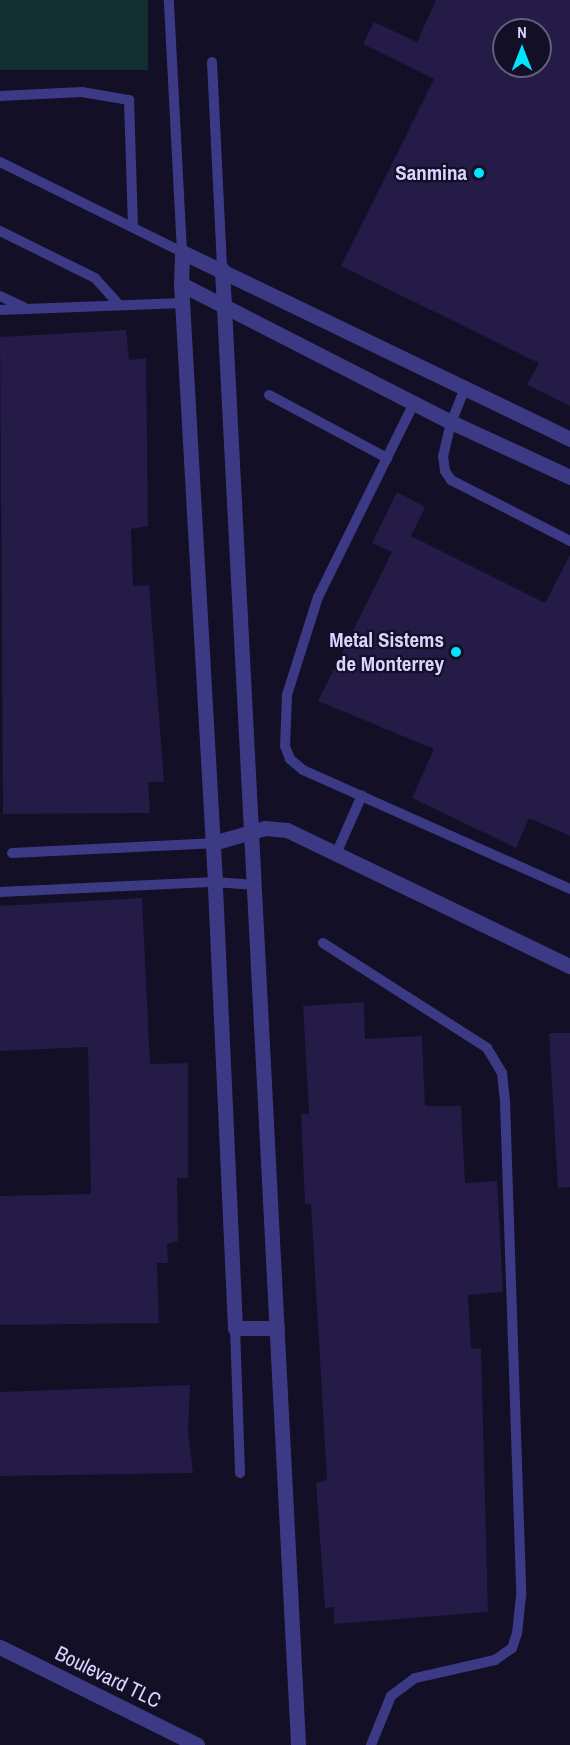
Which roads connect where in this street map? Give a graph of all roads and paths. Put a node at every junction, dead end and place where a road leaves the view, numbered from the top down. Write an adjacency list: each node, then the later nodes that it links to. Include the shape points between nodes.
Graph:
1 (169, 0): 7 (lane)
2 (212, 62): 8 (lane)
3 (0, 96): 5 (lane, via 82,92 129,100)
4 (0, 162): 5 (lane)
5 (133, 227): 7 (lane)
6 (0, 231): 12 (lane, via 95,278)
7 (182, 252): 8 (street); 9 (street)
8 (222, 269): 13 (street); 16 (street)
9 (181, 284): 11 (street); 13 (street)
10 (0, 296): 14 (lane)
11 (183, 303): 12 (lane); 26 (street)
12 (119, 305): 14 (lane)
13 (224, 305): 18 (street); 25 (street)
14 (26, 308): 15 (lane)
15 (0, 310)
16 (465, 388): 19 (lane); 20 (street)
17 (269, 395): 21 (lane)
18 (414, 403): 19 (street); 21 (lane)
19 (451, 422): 22 (street); 23 (lane, via 443,456 451,480)
20 (570, 439)
21 (387, 458): 24 (lane, via 318,597 294,664 284,727 290,759 303,770)
22 (570, 477)
23 (570, 541)
24 (362, 795): 28 (lane); 31 (lane)
25 (253, 831): 26 (street); 28 (street, via 287,830); 30 (street)
26 (213, 843): 27 (lane); 29 (street)
27 (12, 853)
28 (336, 854): 34 (street)
29 (215, 882): 30 (lane); 32 (lane); 35 (street)
30 (255, 885): 36 (street)
31 (570, 889)
32 (0, 892)
33 (323, 943): 41 (lane, via 487,1048 502,1073 505,1102 521,1596 518,1633 512,1648 495,1660 415,1678 391,1696)
34 (570, 966)
35 (235, 1328): 36 (street); 37 (lane)
36 (277, 1328): 40 (street)
37 (240, 1473)
38 (0, 1647): 39 (street, Boulevard TLC)
39 (196, 1745)
40 (298, 1745)
41 (371, 1745)

